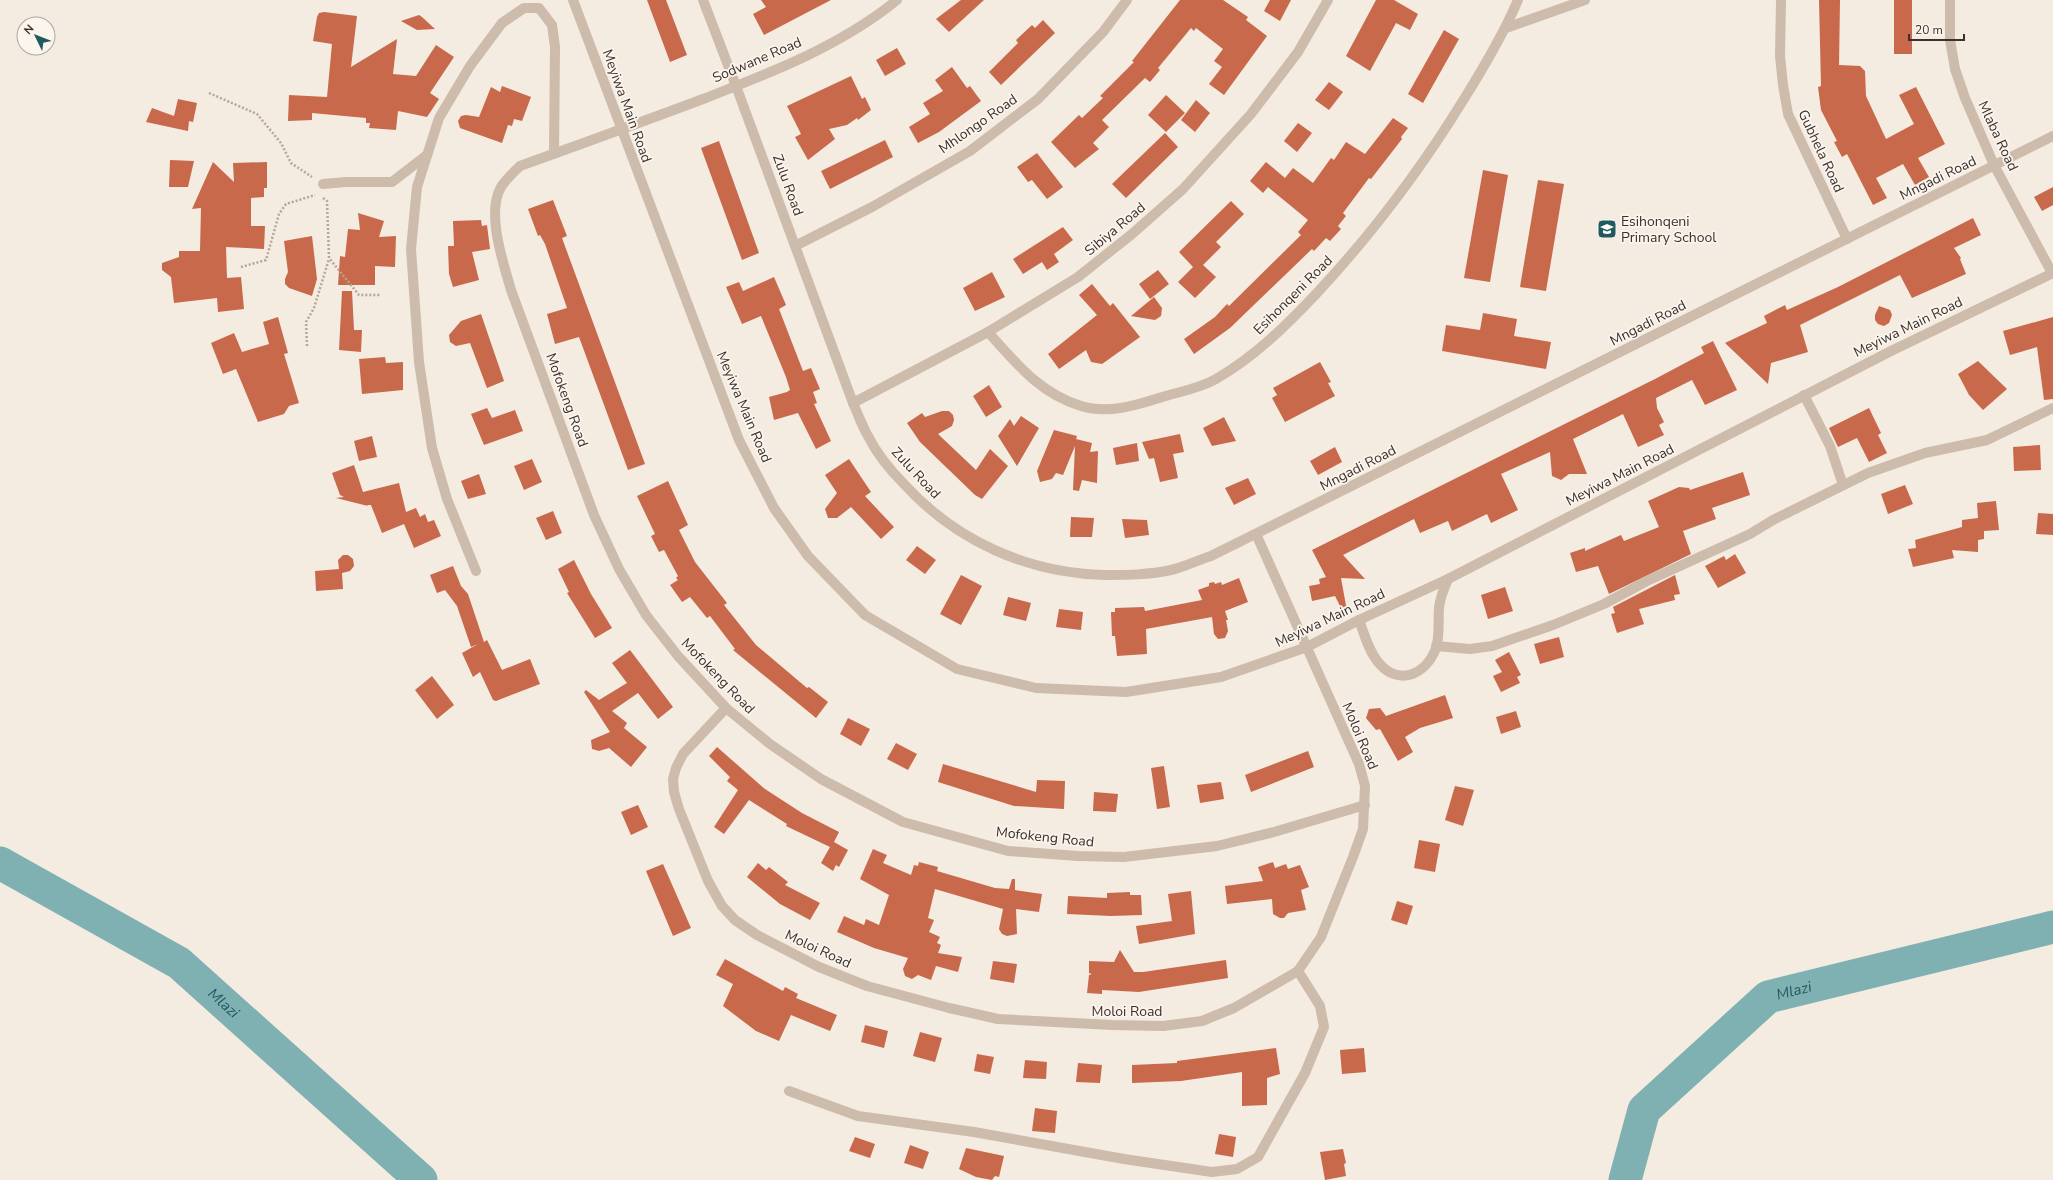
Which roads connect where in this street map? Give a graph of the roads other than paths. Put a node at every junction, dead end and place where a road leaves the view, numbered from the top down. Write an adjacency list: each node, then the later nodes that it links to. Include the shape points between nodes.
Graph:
1 (573, 0): 13 (street, Meyiwa Main Road)
2 (702, 0): 12 (street, Zulu Road)
3 (897, 0): 12 (street, Sodwane Road, via 819,49)
4 (1127, 0): 20 (street, Mhlongo Road, via 1103,32 1038,99 970,150 872,207)
5 (1328, 0): 22 (street, Sibiya Road, via 1298,52 1251,114 1183,189 1078,277)
6 (1518, 0): 11 (street, Esihonqeni Road)
7 (1585, 0): 11 (street)
8 (1781, 0): 19 (street, Gubhela Road, via 1780,56 1788,114)
9 (1950, 0): 17 (street, Mlaba Road, via 1950,40 1955,69)
10 (536, 4): 15 (street, via 552,25 555,47); 16 (street, via 524,8 502,23 470,66 439,118)
11 (1506, 28): 22 (street, Esihonqeni Road, via 1439,141 1381,220 1293,318 1253,355 1214,380 1133,406 1107,409 1082,406 1054,394 1027,376)
12 (736, 86): 13 (street, Sodwane Road); 20 (street, Zulu Road)
13 (621, 130): 15 (street, Mofokeng Road); 32 (street, Meyiwa Main Road, via 739,440 774,508 808,556 865,615 957,669 1036,688 1126,692 1221,677)
14 (2053, 136): 17 (street, Mngadi Road)
15 (554, 154): 33 (street, Mofokeng Road, via 520,166 500,187 495,202 495,219 502,258 511,290 594,515 619,569 646,615 678,656)
16 (427, 155): 18 (street, via 392,182); 28 (street, via 417,187 411,249 419,362 432,448 447,499)
17 (1994, 165): 19 (street, Mngadi Road); 21 (street, Mlaba Road)
18 (323, 184)
19 (1847, 239): 27 (street, Mngadi Road)
20 (795, 246): 24 (street, Zulu Road)
21 (2053, 273): 23 (street, Meyiwa Main Road)
22 (988, 332): 24 (street, Sibiya Road)
23 (1804, 396): 26 (street, via 1830,446); 29 (street, Meyiwa Main Road)
24 (853, 403): 27 (street, Zulu Road, via 868,437 889,468 916,497 942,520 979,544 1023,562 1077,574 1132,575 1171,570 1211,556)
25 (2053, 408): 26 (street, via 1987,440 1904,460)
26 (1843, 485): 31 (street, via 1750,534 1576,616 1492,646 1470,649)
27 (1256, 534): 32 (street, Moloi Road)
28 (476, 571)
29 (1448, 579): 30 (street, Meyiwa Main Road); 31 (street, via 1439,606)
30 (1359, 620): 31 (street, via 1377,661 1396,675 1408,676 1421,671); 32 (street, Meyiwa Main Road)
31 (1436, 646)
32 (1307, 647): 34 (street, Moloi Road, via 1359,764 1366,786)
33 (726, 708): 34 (street, Mofokeng Road, via 770,744 821,779 876,809 903,822 1008,850 1124,857 1201,848 1274,832); 35 (street, Moloi Road, via 683,754 676,768 674,792 679,809 708,881 722,906 735,920 757,935 819,967 867,986 998,1019 1163,1026 1202,1020 1234,1008)
34 (1365, 805): 35 (street, Moloi Road, via 1362,829 1353,857 1320,936)
35 (1298, 971): 36 (street, via 1320,1006 1324,1027 1305,1073 1258,1157 1237,1169 1212,1172 974,1132 858,1116)
36 (789, 1091)

